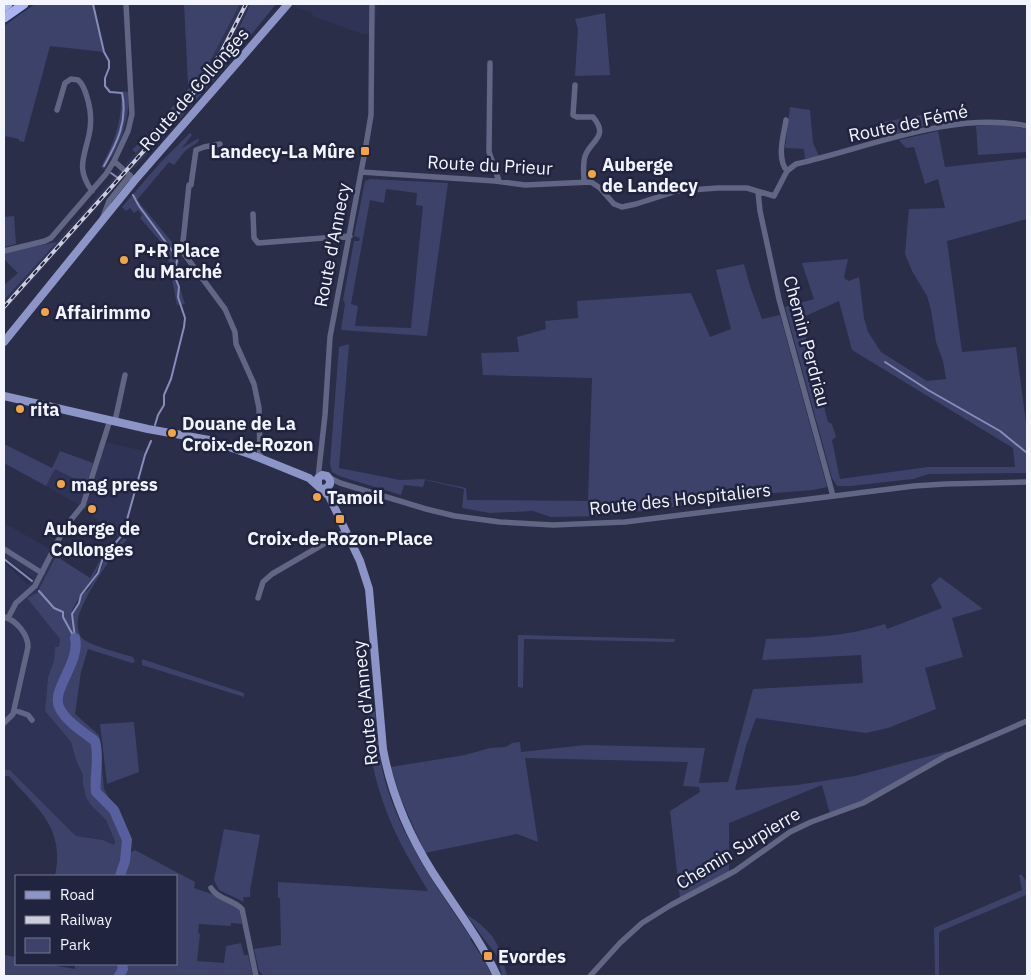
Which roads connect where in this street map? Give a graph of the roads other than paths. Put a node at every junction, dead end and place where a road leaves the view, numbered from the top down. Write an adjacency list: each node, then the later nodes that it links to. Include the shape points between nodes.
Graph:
1 (8, 4): 6 (highway)
2 (24, 4): 7 (highway)
3 (126, 4): 14 (street, via 132,114)
4 (288, 4): 17 (main road, Route de Collonges)
5 (372, 4): 16 (street, Route d'Annecy, via 372,97)
6 (4, 7)
7 (4, 18)
8 (490, 63): 18 (street, via 489,152)
9 (575, 85): 19 (street, via 573,115 593,117 598,122 599,132 599,138 585,156)
10 (57, 110): 20 (street, via 65,82 78,80 84,87 90,108 89,136 82,164 85,180)
11 (786, 120): 15 (street, via 781,157)
12 (1027, 126): 15 (street, Route de Fémé, via 994,122 939,128 796,164)
13 (220, 144): 30 (street, via 196,150 182,251 225,309 235,332 236,344 254,384 260,408)
14 (114, 161): 17 (street); 20 (street)
15 (787, 171): 21 (street, via 775,195)
16 (361, 172): 18 (street, Route du Prieur); 24 (street, Route d'Annecy)
17 (133, 177): 23 (main road, Route de Collonges, via 124,194); 23 (street, via 109,201)
18 (498, 181): 19 (street, Route du Prieur, via 525,185)
19 (584, 182): 21 (street, via 594,183 612,202 622,207 684,190 747,188)
20 (92, 191): 25 (street, via 51,238)
21 (758, 192): 33 (street, Chemin Perdriau, via 779,299)
22 (253, 214): 24 (street, via 254,238 258,243)
23 (101, 222): 26 (main road)
24 (350, 236): 31 (street, Route d'Annecy, via 330,337 321,464)
25 (4, 251)
26 (4, 342)
27 (125, 375): 29 (street)
28 (4, 396): 29 (main road)
29 (112, 421): 30 (main road, via 220,443); 36 (street, via 83,505 65,527)
30 (260, 458): 31 (main road)
31 (324, 482): 33 (street, Route des Hospitaliers, via 455,516 553,525 625,522); 34 (main road, Route d'Annecy)
32 (1027, 482): 33 (street, Route des Hospitaliers, via 945,484)
33 (833, 496)
34 (346, 531): 37 (street, via 272,574 263,582); 45 (main road, Route d'Annecy, via 369,589 383,749 390,782 417,846 480,943)
35 (4, 549): 36 (street)
36 (42, 573): 38 (street, via 33,589 14,605)
37 (258, 598)
38 (6, 617): 39 (street, via 17,624 28,643)
39 (14, 710): 40 (street); 42 (street)
40 (32, 720)
41 (1027, 721): 46 (street, Chemin Surpierre, via 946,756 863,803 790,832 735,871 642,923)
42 (4, 723)
43 (211, 888): 44 (street, via 242,910)
44 (256, 976)
45 (497, 976)
46 (590, 976)

